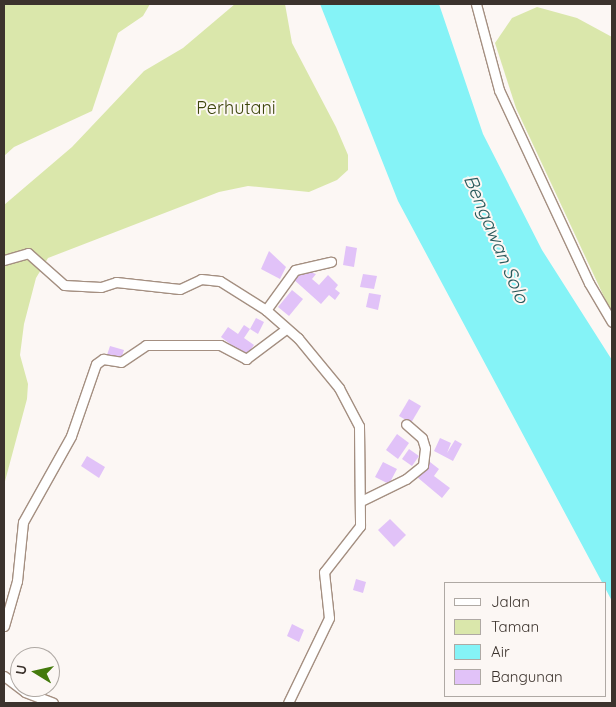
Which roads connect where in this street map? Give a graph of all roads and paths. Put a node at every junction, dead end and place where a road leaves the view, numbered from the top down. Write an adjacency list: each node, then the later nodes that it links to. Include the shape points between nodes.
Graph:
1 (476, 4): 5 (street, via 498,90 589,283)
2 (4, 260): 4 (street, via 28,253 64,285 100,287 116,282 180,288 211,278)
3 (331, 262): 4 (street, via 295,270)
4 (266, 310): 6 (street)
5 (612, 322)
6 (286, 329): 8 (street, via 308,347 357,420); 9 (street, via 246,359 220,345 146,344 121,362 103,360 96,364 71,436 23,522 17,581)
7 (406, 424): 8 (street, via 422,438 425,448 423,465 406,478)
8 (361, 501): 12 (street, via 360,526 324,572 329,618)
9 (4, 626)
10 (4, 676): 11 (street, via 25,692)
11 (53, 703)
12 (288, 703)

